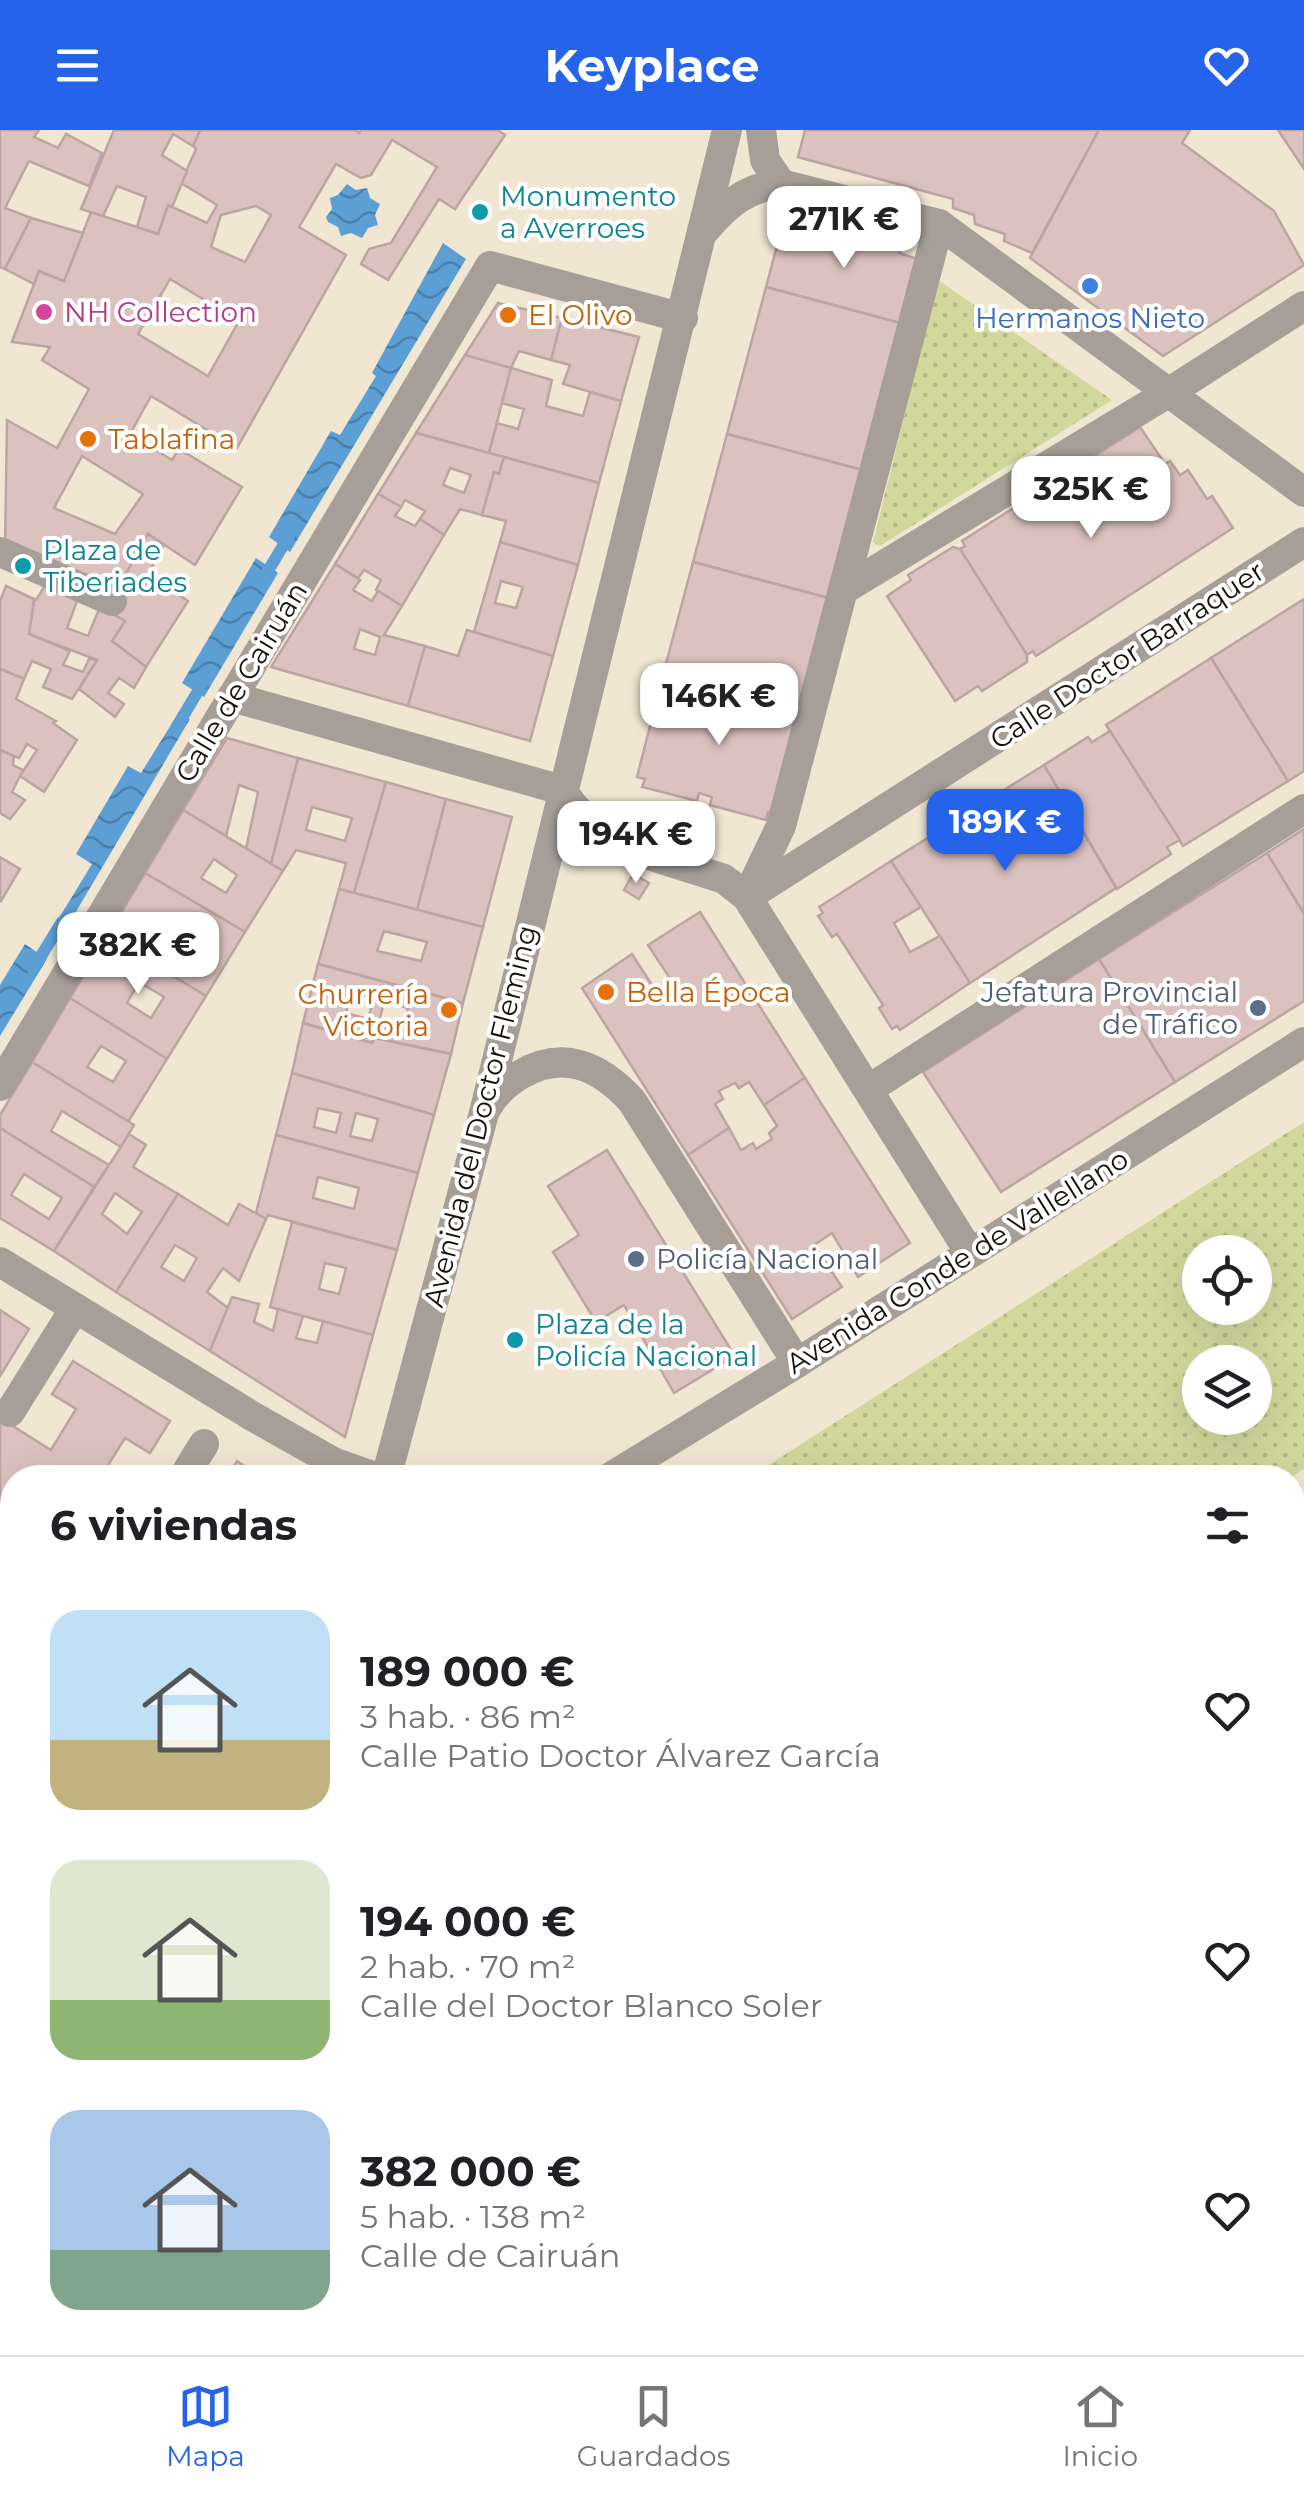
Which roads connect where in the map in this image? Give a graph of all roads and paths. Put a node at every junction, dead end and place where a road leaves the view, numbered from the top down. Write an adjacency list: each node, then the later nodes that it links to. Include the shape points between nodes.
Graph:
1 (727, 130): 5 (street, Avenida del Doctor Fleming)
2 (760, 130): 3 (street, via 766,160)
3 (781, 184): 4 (street); 5 (street, via 740,196)
4 (940, 224): 8 (street); 12 (street)
5 (704, 231): 7 (street, Avenida del Doctor Fleming)
6 (1304, 306): 8 (street)
7 (683, 318): 14 (street, Calle de Cairuán, via 490,266); 15 (street, Avenida del Doctor Fleming)
8 (1168, 393): 9 (street); 12 (street)
9 (1304, 492)
10 (1304, 542): 17 (street, Calle Doctor Barraquer)
11 (0, 552): 13 (street)
12 (843, 590): 17 (street, via 782,826)
13 (112, 601)
14 (232, 696): 15 (street); 19 (street, Calle de Cairuán)
15 (562, 790): 17 (street, via 605,836 724,878); 21 (street, Avenida del Doctor Fleming)
16 (1304, 809): 20 (street)
17 (747, 897): 20 (street)
18 (1304, 1042): 22 (street, Avenida Conde de Vallellano)
19 (0, 1086)
20 (869, 1089): 22 (street)
21 (484, 1113): 25 (street, via 504,1085 538,1065 559,1060 601,1072 632,1101); 30 (street, Avenida del Doctor Fleming)
22 (970, 1253): 25 (street, Avenida Conde de Vallellano)
23 (0, 1262): 24 (street)
24 (75, 1308): 26 (street); 29 (street)
25 (798, 1363): 31 (street, Avenida Conde de Vallellano)
26 (10, 1412)
27 (204, 1444): 28 (street)
28 (191, 1465)
29 (341, 1465)
30 (386, 1465)
31 (630, 1465)

